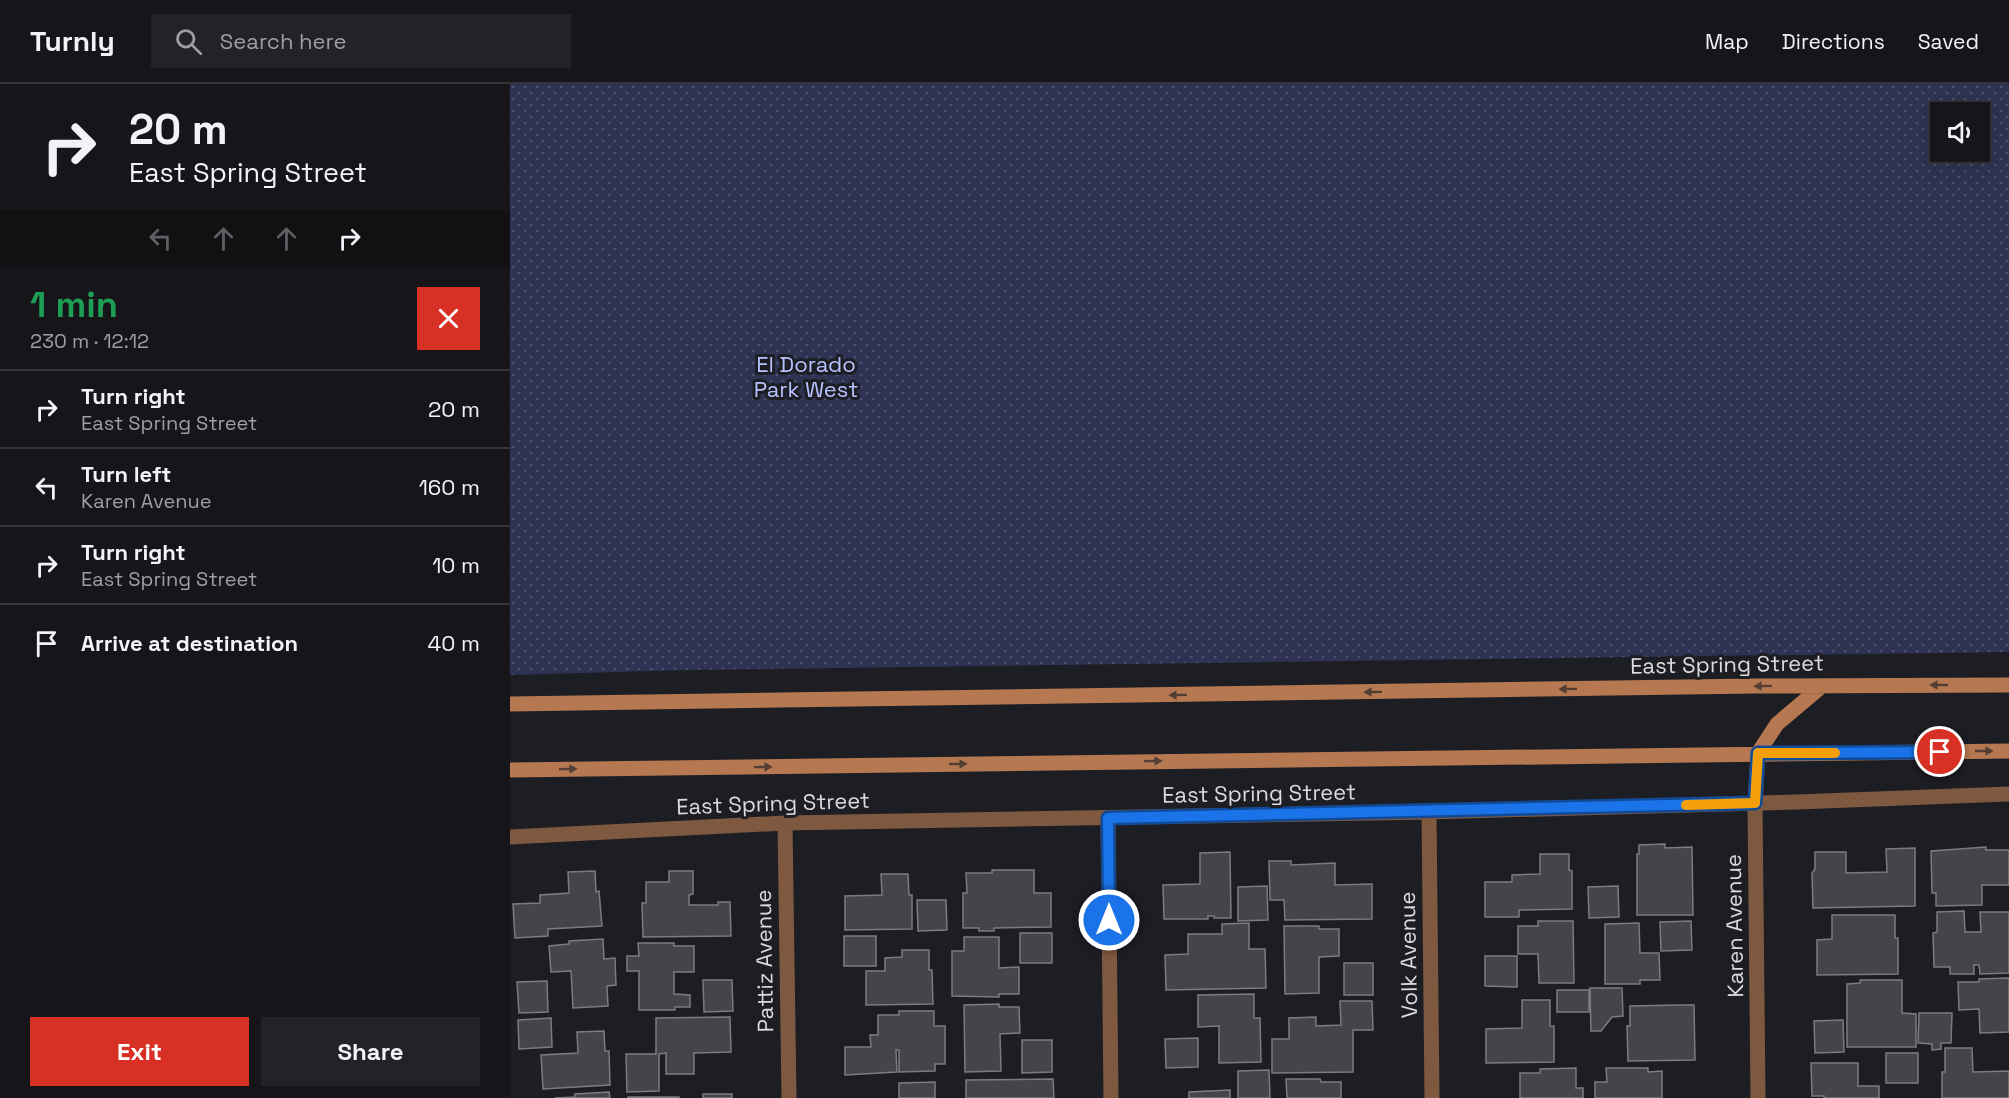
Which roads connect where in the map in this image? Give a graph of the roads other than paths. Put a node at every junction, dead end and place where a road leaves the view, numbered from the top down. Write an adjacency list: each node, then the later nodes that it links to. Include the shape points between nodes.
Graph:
1 (2009, 685): 2 (main road, East Spring Street, one-way to 2)
2 (1822, 686): 3 (main road, East Spring Street, one-way to 3); 5 (main road, via 1778,724)
3 (510, 704)
4 (2009, 751): 5 (main road, East Spring Street, one-way to 4)
5 (1758, 753): 6 (main road, East Spring Street, one-way to 5); 8 (street, Karen Avenue)
6 (510, 770)
7 (2009, 794): 8 (street, East Spring Street)
8 (1755, 803): 9 (street, East Spring Street); 16 (street, Karen Avenue)
9 (1429, 812): 10 (street, East Spring Street); 15 (street, Volk Avenue)
10 (1108, 818): 11 (street, East Spring Street); 14 (street)
11 (784, 823): 12 (street, East Spring Street); 13 (street, Pattiz Avenue)
12 (510, 837)
13 (789, 1098)
14 (1111, 1098)
15 (1432, 1098)
16 (1758, 1098)

